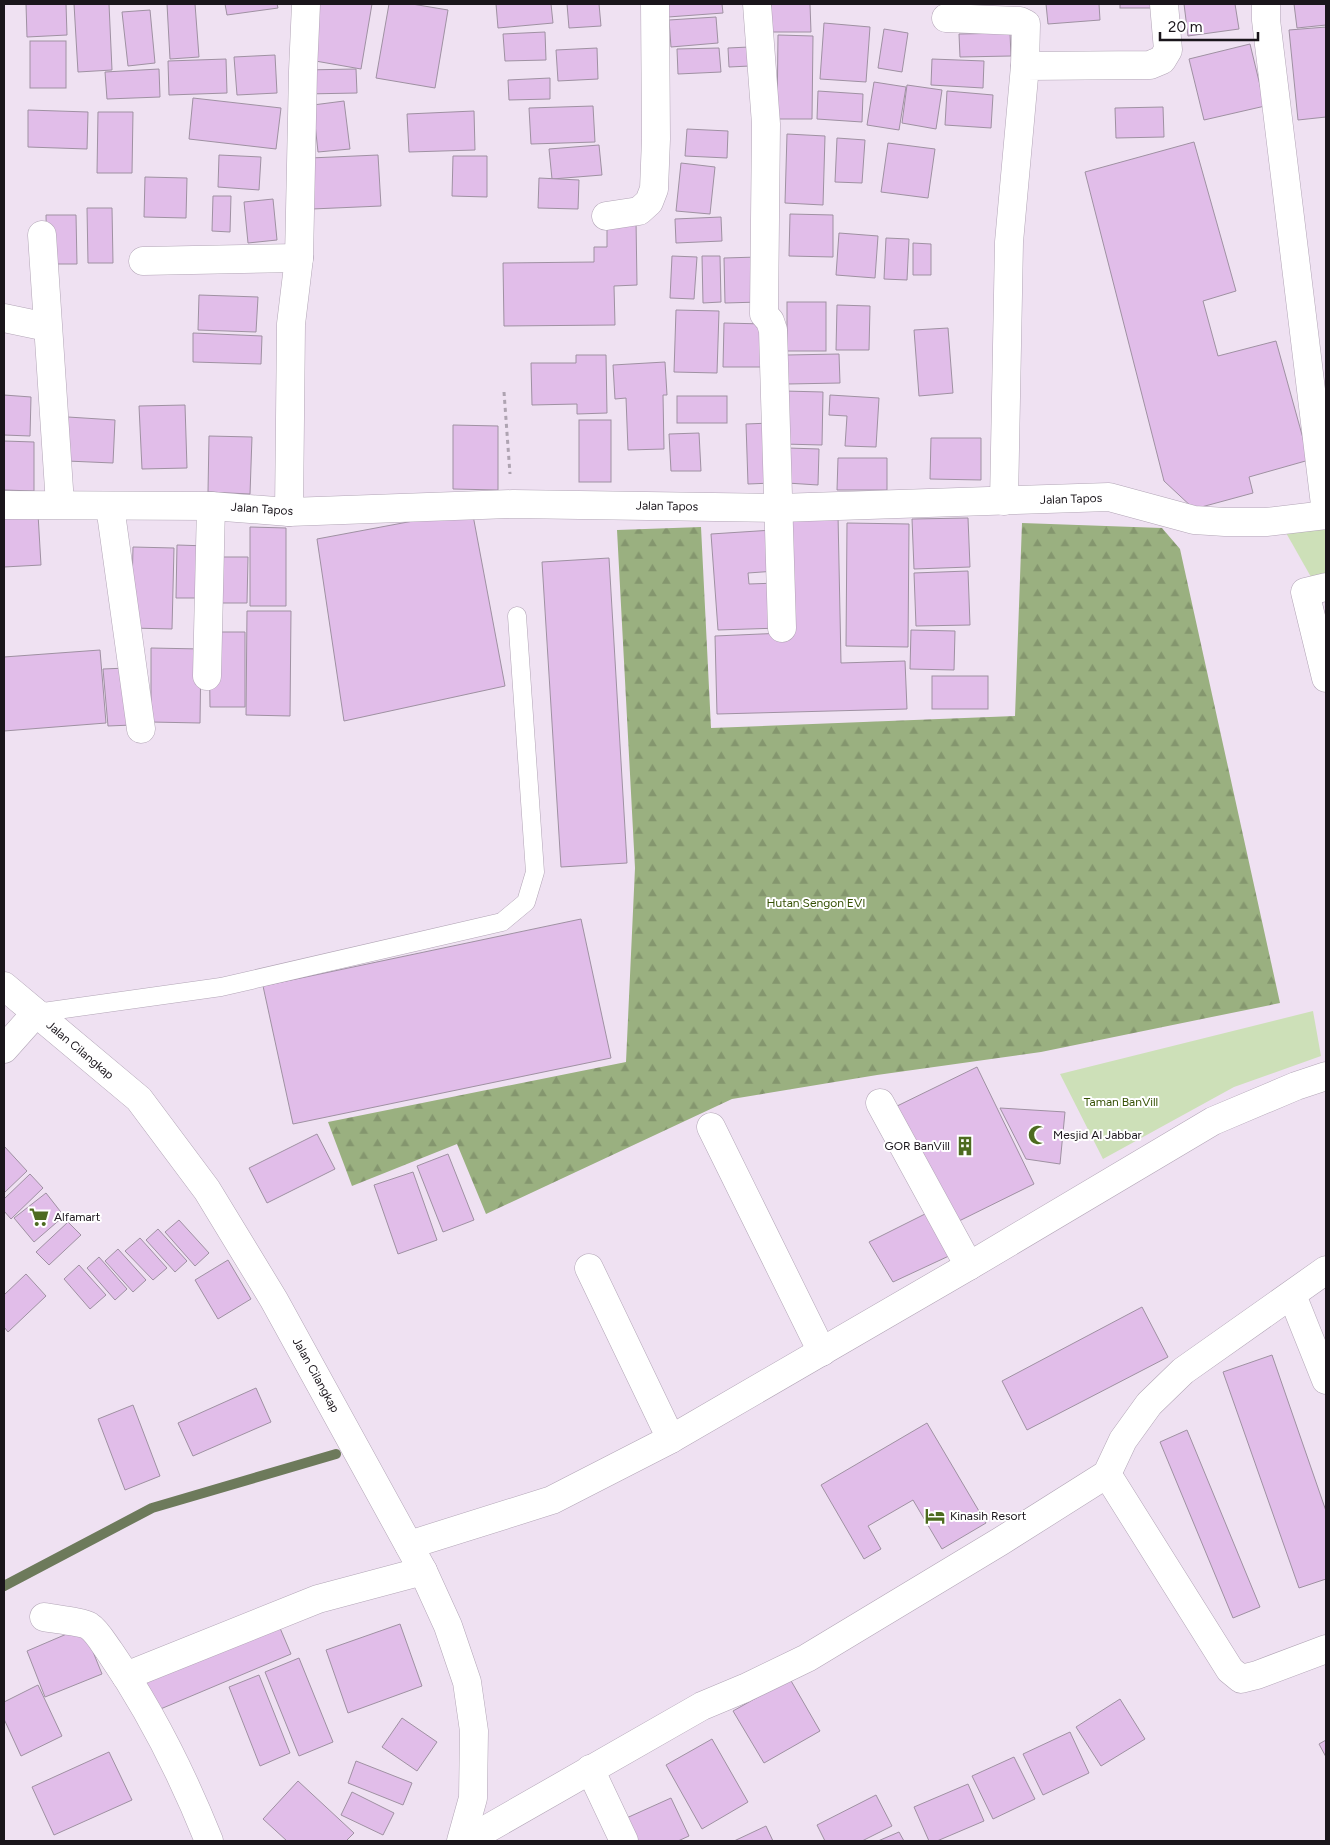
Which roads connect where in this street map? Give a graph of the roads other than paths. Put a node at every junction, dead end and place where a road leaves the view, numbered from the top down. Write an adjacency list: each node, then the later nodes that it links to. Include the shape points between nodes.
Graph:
1 (306, 4): 10 (street)
2 (655, 4): 8 (street, via 654,189 649,202 639,211)
3 (757, 4): 19 (street, via 766,124 764,314 773,330)
4 (1164, 4): 7 (street, via 1168,50 1162,60 1150,65)
5 (1266, 4): 21 (street)
6 (946, 18): 7 (street, via 1020,21 1026,24)
7 (1025, 66): 14 (street, via 1009,242)
8 (606, 216)
9 (42, 235): 13 (street)
10 (298, 258): 11 (street); 20 (street, via 291,324)
11 (143, 261)
12 (4, 318): 13 (street)
13 (47, 327): 15 (street)
14 (1004, 501): 19 (street, Jalan Tapos); 21 (street, Jalan Tapos, via 1109,497 1194,520 1225,522 1266,522)
15 (60, 504): 16 (street, Jalan Tapos); 17 (street, Jalan Tapos)
16 (4, 505)
17 (110, 506): 18 (street, Jalan Tapos); 27 (street)
18 (211, 506): 20 (street, Jalan Tapos); 25 (street)
19 (779, 508): 20 (street, Jalan Tapos, via 513,504); 24 (street)
20 (289, 512)
21 (1326, 514)
22 (1326, 587): 26 (street, via 1305,592)
23 (517, 616): 29 (lane, via 535,872 526,902 502,922 221,987)
24 (782, 628)
25 (207, 676)
26 (1326, 678)
27 (141, 729)
28 (4, 986): 29 (street, Jalan Cilangkap)
29 (36, 1013): 30 (street); 42 (street, Jalan Cilangkap, via 139,1100 207,1190 274,1300)
30 (4, 1049)
31 (1326, 1076): 34 (street, via 1213,1121)
32 (880, 1103): 34 (street)
33 (711, 1126): 38 (street)
34 (969, 1266): 38 (street)
35 (589, 1268): 40 (street)
36 (1326, 1270): 37 (street)
37 (1292, 1295): 39 (street); 41 (street, via 1183,1371 1149,1404 1123,1440)
38 (822, 1352): 40 (street)
39 (1326, 1380)
40 (671, 1439): 42 (street, via 552,1500)
41 (1107, 1474): 45 (street, via 1230,1670 1241,1679); 47 (street, via 807,1658 702,1706)
42 (409, 1546): 43 (street, Jalan Cilangkap)
43 (423, 1571): 46 (street, via 318,1599); 49 (street, Jalan Cilangkap, via 448,1626 467,1682 474,1731 473,1798)
44 (44, 1617): 46 (street, via 88,1625)
45 (1326, 1649)
46 (126, 1676): 48 (street, via 164,1744)
47 (590, 1769): 50 (street); 51 (street)
48 (209, 1841)
49 (461, 1841)
50 (466, 1841)
51 (624, 1841)

